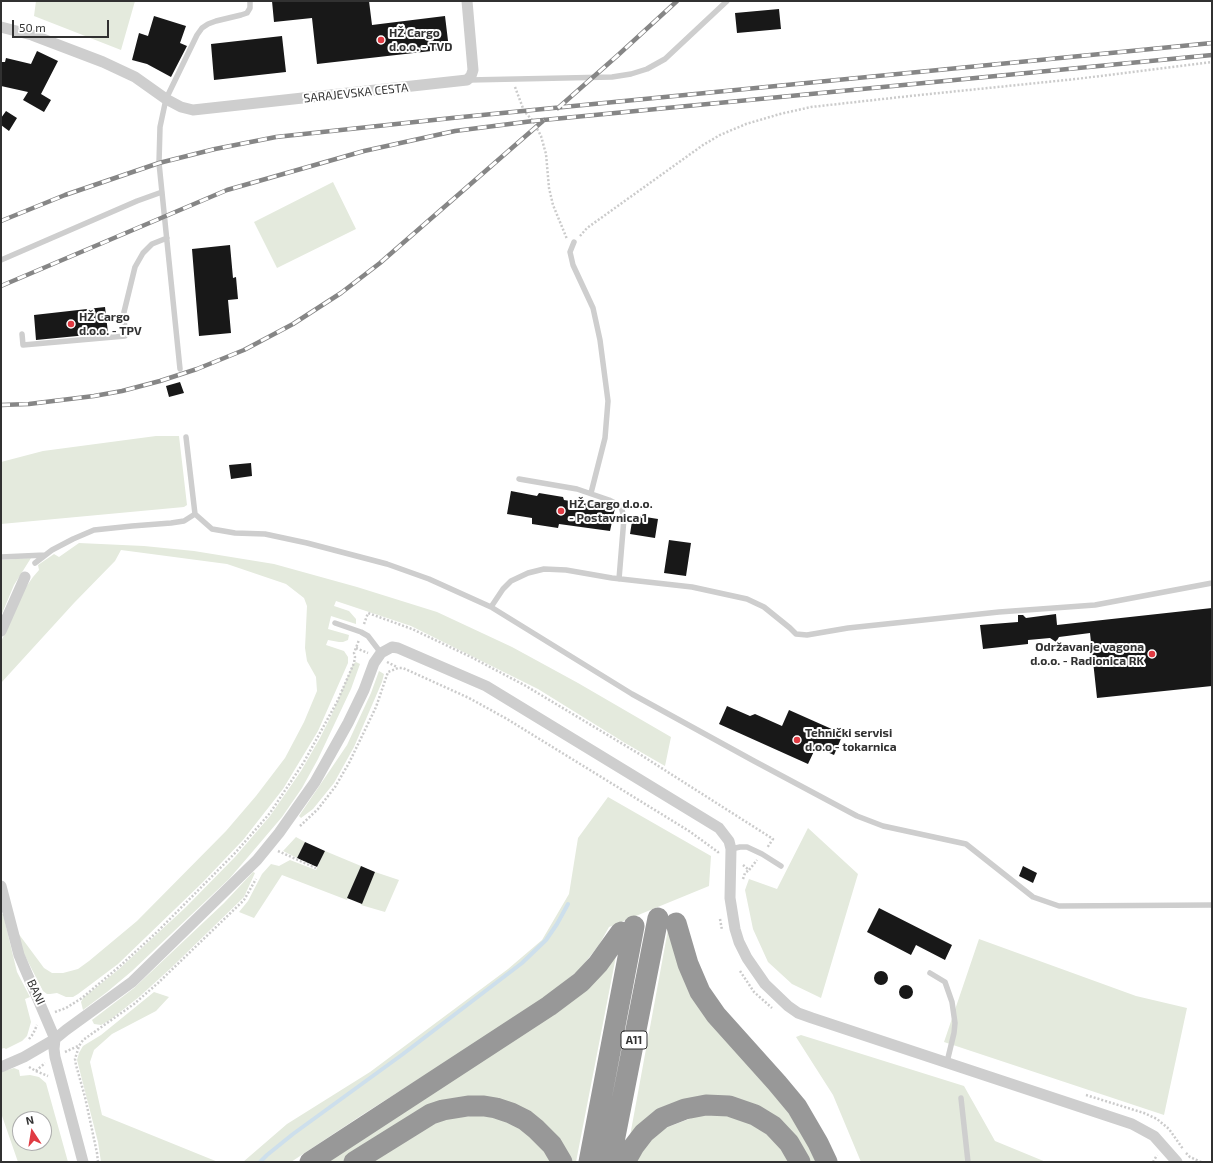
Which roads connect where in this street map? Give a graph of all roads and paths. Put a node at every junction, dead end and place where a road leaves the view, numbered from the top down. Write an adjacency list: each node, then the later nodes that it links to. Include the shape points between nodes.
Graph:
1 (250, 1): 8 (lane, via 247,13 216,21 202,28)
2 (467, 1): 7 (street, via 473,70)
3 (727, 1): 6 (lane, via 665,59 647,69 612,77)
4 (1, 27): 8 (street, SARAJEVSKA CESTA, via 32,35 103,62 135,76)
5 (1212, 62): 11 (path, via 811,107 780,114 746,124 703,145 587,228)
6 (511, 79): 7 (lane); 12 (path, via 524,111 541,136 553,205)
7 (467, 80): 8 (street, SARAJEVSKA CESTA, via 193,110)
8 (166, 99): 9 (lane, via 160,127 159,162)
9 (162, 192): 10 (lane); 13 (lane, via 137,200)
10 (167, 238): 14 (lane, via 152,244 143,253 136,267 124,312 125,336 23,345); 15 (lane)
11 (574, 242): 12 (lane)
12 (572, 248): 18 (lane, via 570,252 573,265 594,308 608,401 605,438)
13 (1, 260)
14 (22, 334)
15 (180, 369)
16 (186, 437): 19 (lane)
17 (519, 479): 18 (lane, via 577,489)
18 (591, 494): 24 (lane, via 621,506 624,518)
19 (195, 514): 20 (lane, via 184,521 94,530); 26 (lane, via 212,529 265,534 387,564 429,579)
20 (45, 555): 21 (lane); 22 (lane)
21 (1, 557)
22 (35, 563)
23 (24, 577): 29 (street)
24 (620, 580): 25 (lane, via 692,588 748,599 764,607 796,634 807,635 863,626 1095,605); 26 (lane, via 566,570 544,569 511,581)
25 (1212, 582)
26 (491, 607): 49 (lane, via 632,694 857,816 883,826 966,844 1033,897 1059,906)
27 (365, 622): 38 (path, via 368,613 412,629 526,686 773,839)
28 (335, 623): 33 (lane, via 368,636)
29 (1, 631)
30 (358, 641): 31 (path)
31 (356, 648): 32 (path); 54 (path, via 354,663 337,702 304,762 270,813 236,852 153,936 82,998)
32 (367, 652)
33 (381, 652): 39 (street, via 392,647 398,648 486,686 719,828 726,835); 57 (street, via 330,758 298,807 257,860 132,982)
34 (387, 662): 35 (path)
35 (398, 668): 36 (path, via 388,672 376,707 350,763 318,809); 42 (path, via 411,671 456,692 507,719 689,831 718,852)
36 (299, 827)
37 (282, 846): 40 (path)
38 (768, 847)
39 (731, 849): 45 (lane, via 747,848); 61 (street, via 730,898 739,942 765,984 776,995 798,1013)
40 (277, 851): 41 (path); 46 (path)
41 (274, 855)
42 (718, 858)
43 (756, 861): 44 (path, via 749,870)
44 (743, 865)
45 (780, 866)
46 (316, 868)
47 (257, 877): 59 (path, via 244,900 158,983 134,1004 83,1040)
48 (1, 886): 57 (street, BANI, via 19,955)
49 (1212, 905)
50 (720, 916): 51 (path)
51 (723, 934)
52 (738, 967): 55 (path, via 754,992)
53 (930, 973): 61 (lane, via 945,982 952,1002 954,1033)
54 (66, 1008)
55 (775, 1011)
56 (38, 1022): 58 (path, via 31,1038)
57 (56, 1038): 64 (street); 67 (street, via 55,1057)
58 (26, 1042)
59 (79, 1046): 60 (path); 68 (path, via 75,1059)
60 (69, 1050)
61 (946, 1062): 79 (street, via 1140,1127 1154,1136)
62 (28, 1065): 63 (path, via 30,1069 36,1070)
63 (41, 1066)
64 (1, 1067)
65 (961, 1098): 77 (lane)
66 (1157, 1154): 78 (path)
67 (83, 1162)
68 (98, 1162)
69 (310, 1162): 72 (highway, A11, via 549,1006 581,982 628,929)
70 (354, 1162): 71 (highway, via 431,1114 468,1106 496,1108 511,1112 525,1120 552,1146)
71 (562, 1162)
72 (589, 1162)
73 (610, 1162): 76 (highway, A11, via 667,920 700,992 716,1016 797,1107)
74 (625, 1162): 75 (highway, via 644,1133 662,1118 685,1109 706,1105 729,1106 755,1115 773,1126 789,1143)
75 (800, 1162)
76 (827, 1162)
77 (968, 1162)
78 (1153, 1162)
79 (1177, 1162)

